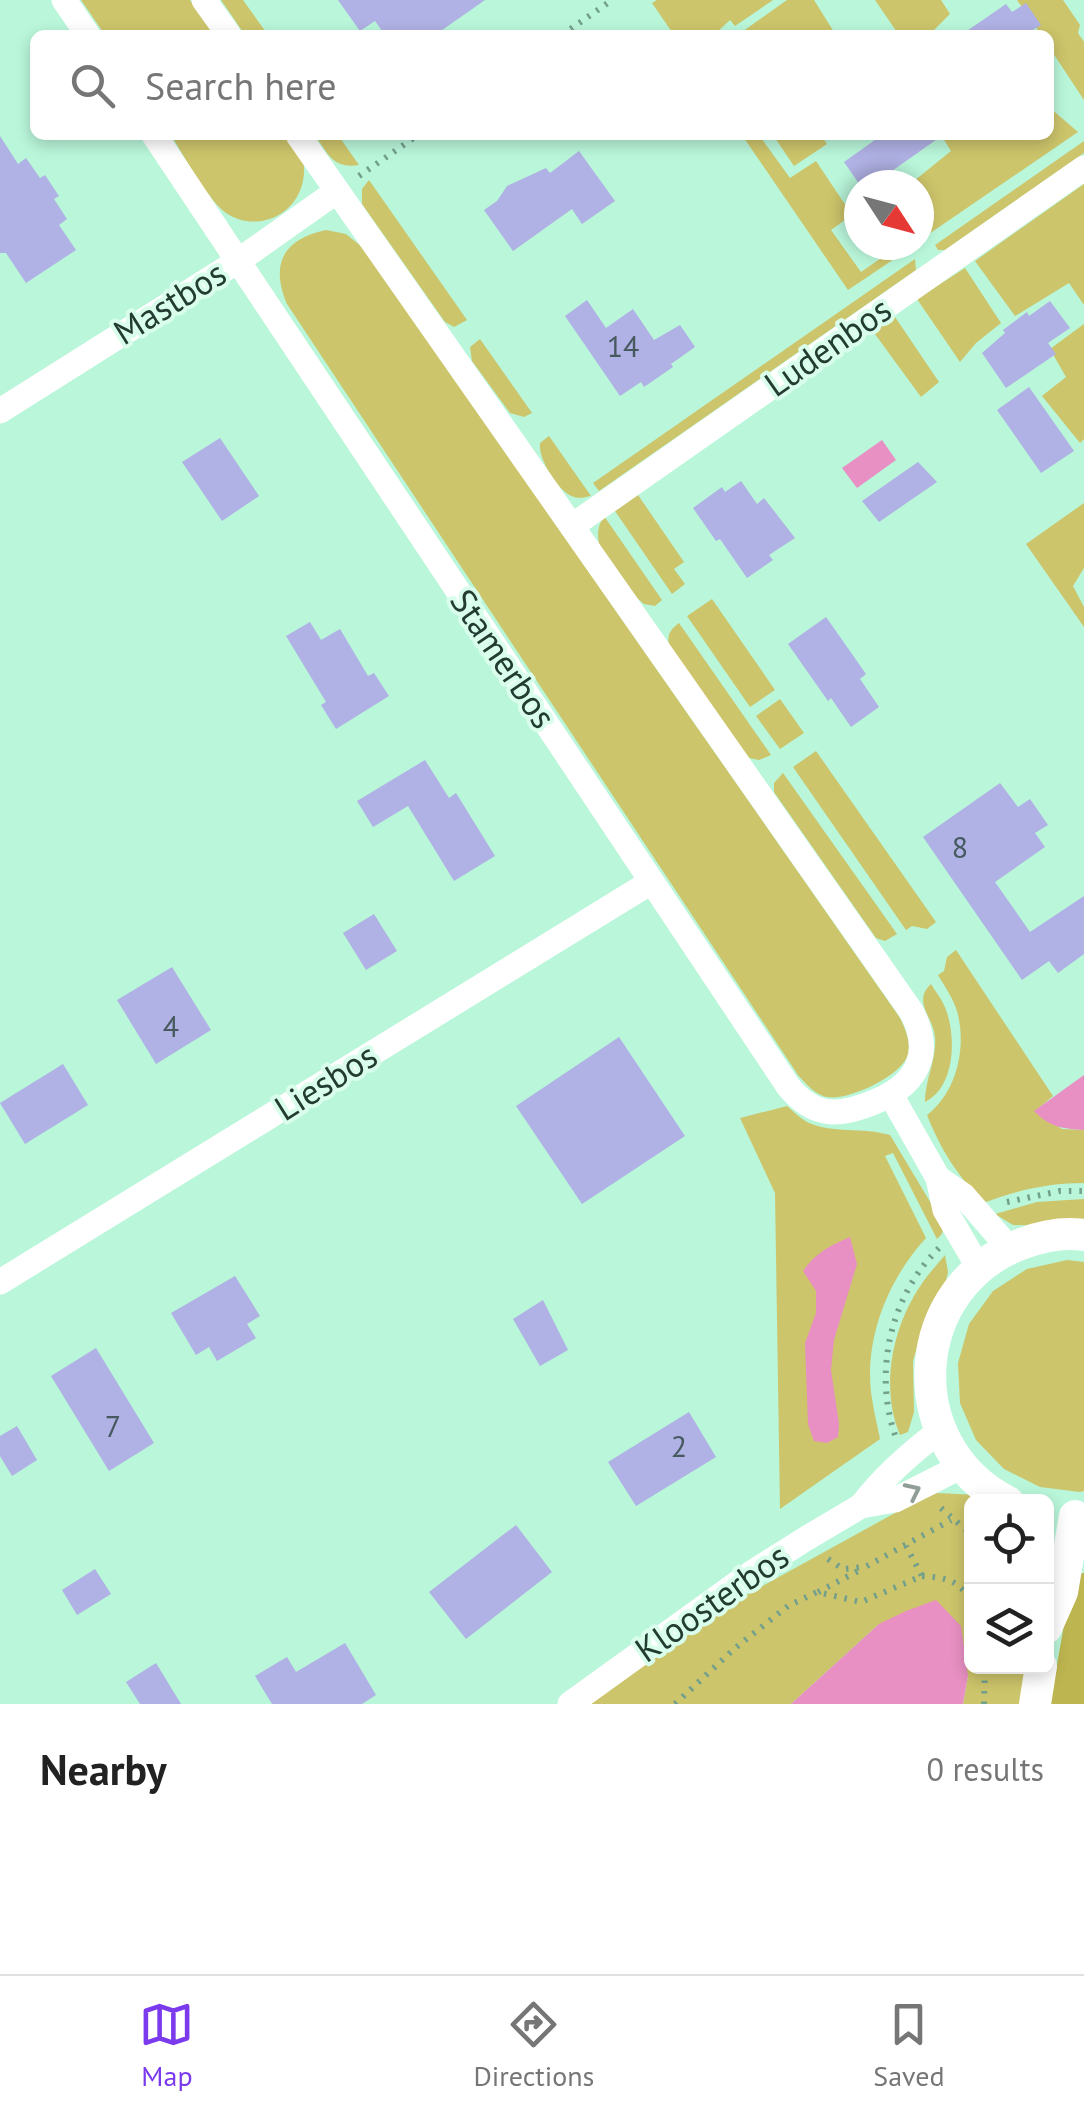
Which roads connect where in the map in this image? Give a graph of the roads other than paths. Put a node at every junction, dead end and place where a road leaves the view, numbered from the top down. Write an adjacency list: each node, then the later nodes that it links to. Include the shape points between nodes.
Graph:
1 (64, 0): 3 (street)
2 (204, 0): 4 (street)
3 (85, 30)
4 (225, 30)
5 (157, 140): 9 (street, Stamerbos)
6 (302, 140): 8 (street)
7 (1084, 168): 11 (street, Ludenbos)
8 (338, 191): 9 (street, Mastbos); 11 (street)
9 (238, 261): 10 (street, Mastbos); 12 (street, Stamerbos)
10 (0, 411)
11 (572, 526): 13 (street, via 918,1024 918,1065)
12 (652, 882): 13 (street, Stamerbos, via 797,1097 835,1113); 18 (street, Liesbos)
13 (891, 1095): 14 (street)
14 (938, 1178): 16 (street, via 982,1213); 17 (street, via 945,1210)
15 (1084, 1235): 16 (street, via 1041,1237)
16 (1010, 1248): 17 (street)
17 (979, 1268): 19 (street, via 958,1290 933,1343 932,1402)
18 (0, 1282)
19 (940, 1430): 20 (street); 22 (street, Kloosterbos)
20 (962, 1466): 21 (street); 22 (street, Kloosterbos, one-way to 20, via 895,1500)
21 (996, 1494)
22 (861, 1506): 26 (street, Kloosterbos, via 753,1572)
23 (1068, 1515): 24 (street, via 1062,1592)
24 (1054, 1611)
25 (1040, 1674): 27 (street)
26 (570, 1704)
27 (1035, 1704)

